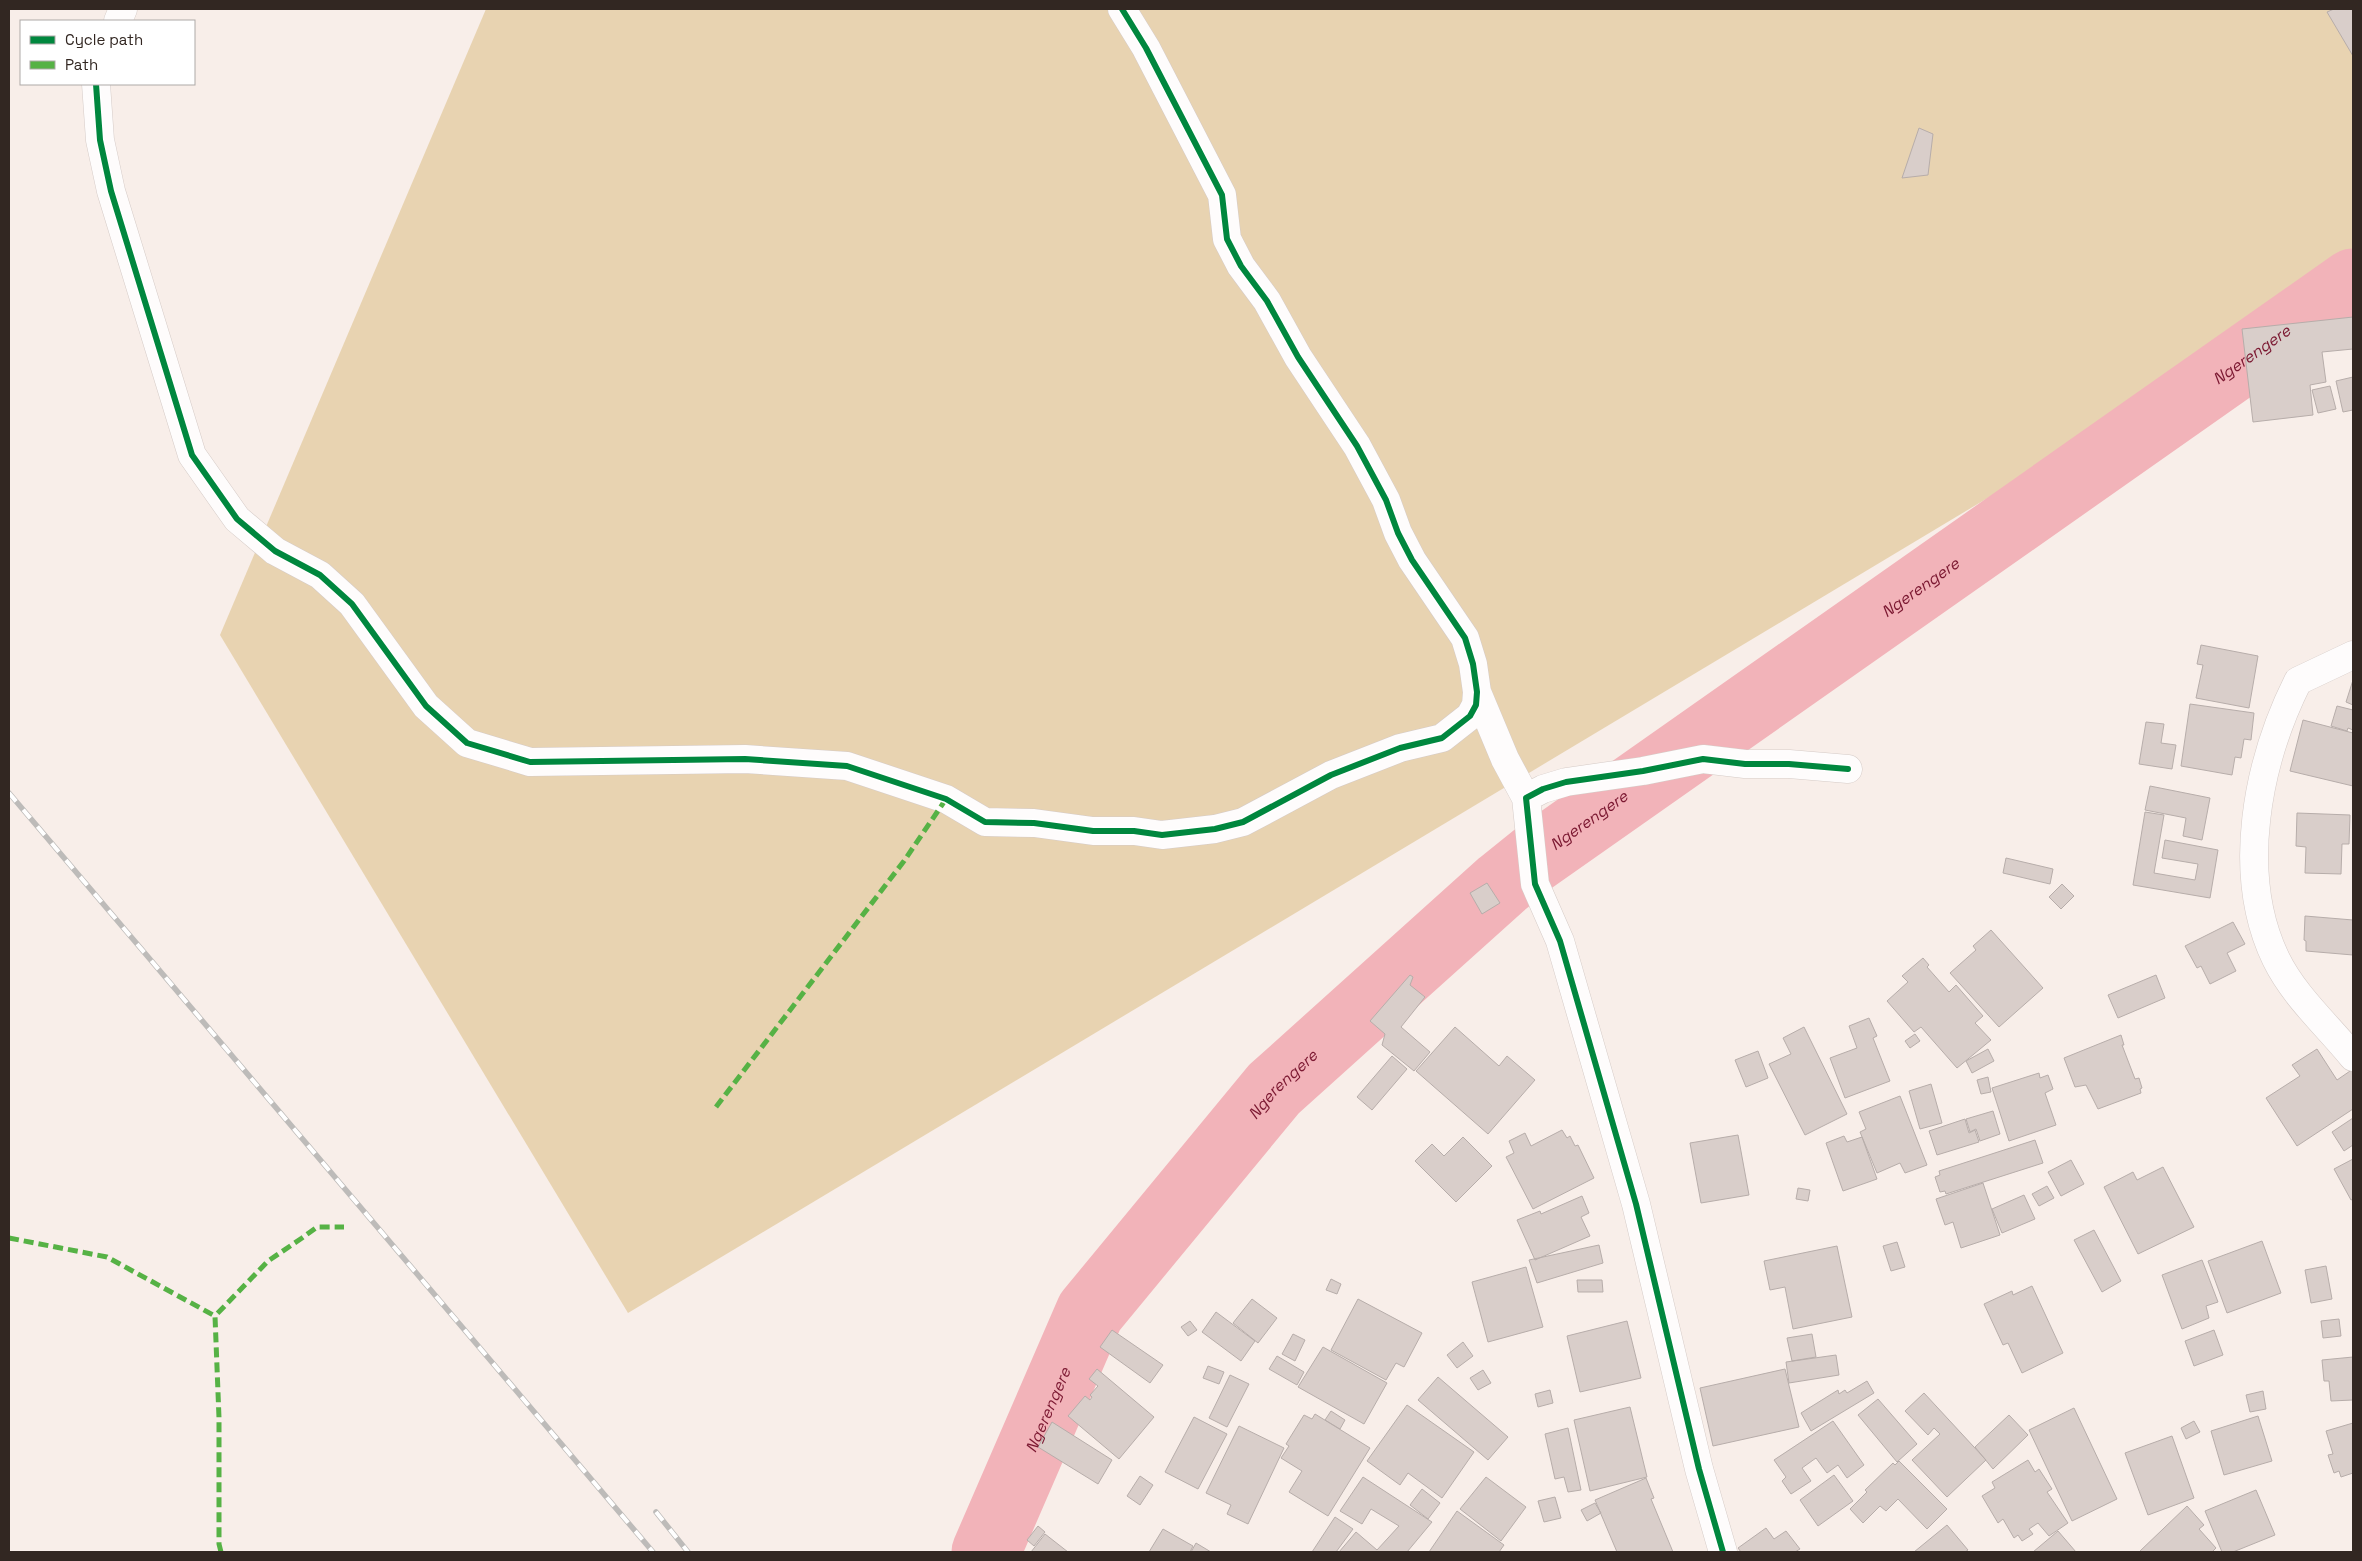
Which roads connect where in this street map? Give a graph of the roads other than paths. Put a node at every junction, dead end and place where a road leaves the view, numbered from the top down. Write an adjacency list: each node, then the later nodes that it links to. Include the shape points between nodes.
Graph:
1 (1122, 9): 4 (street, via 1146,48 1222,195 1227,239 1241,266 1267,301 1298,357 1357,446 1386,500 1412,560 1465,638)
2 (96, 85): 4 (street, via 100,140 111,191 192,455 238,519 275,551 320,575 352,604 426,706 467,743 530,762 745,759 847,766 946,799 985,822 1034,823 1162,835 1215,830 1242,822 1331,775 1400,748 1442,738 1470,716 1476,705)
3 (2353, 655): 7 (street, via 2298,681 2278,728 2260,796 2256,835 2256,898 2277,960 2294,988)
4 (1477, 692): 6 (street, via 1505,759)
5 (1848, 769): 6 (street, via 1703,759 1566,782)
6 (1526, 798): 8 (street, via 1535,884 1560,941 1636,1204 1699,1469)
7 (2353, 1057)
8 (1723, 1552)

